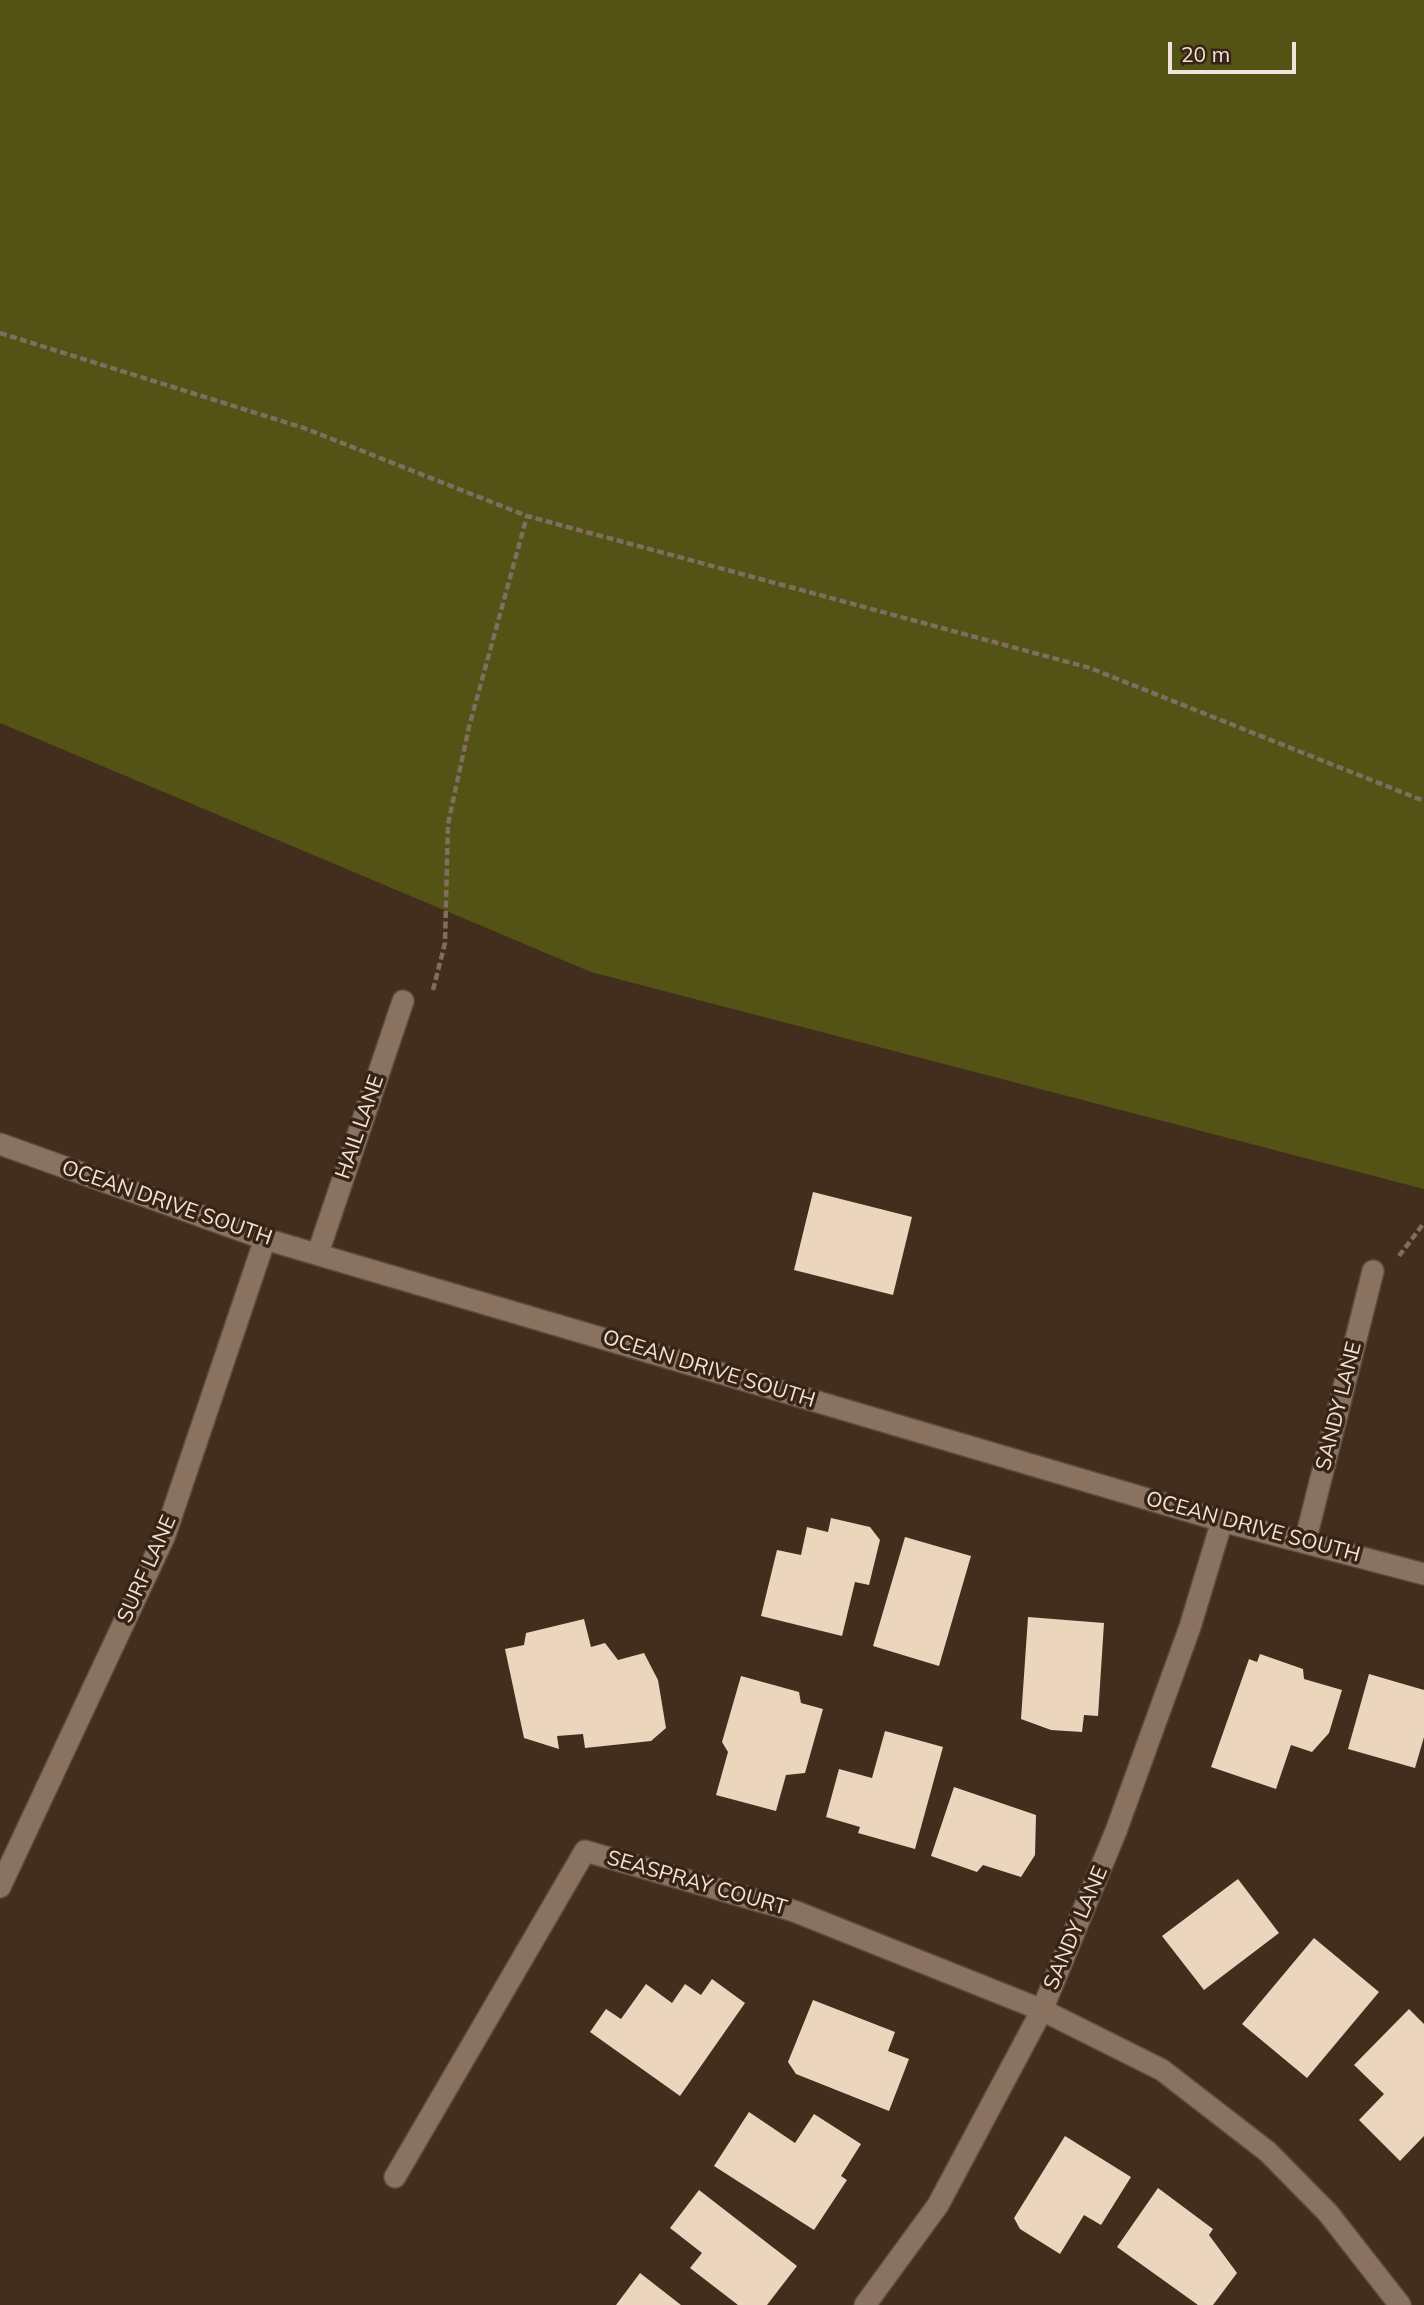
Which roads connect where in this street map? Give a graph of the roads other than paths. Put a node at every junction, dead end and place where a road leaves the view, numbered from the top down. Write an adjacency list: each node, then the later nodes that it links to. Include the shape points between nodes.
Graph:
1 (403, 1001): 4 (street, HAIL LANE)
2 (0, 1144): 3 (street, OCEAN DRIVE SOUTH)
3 (265, 1239): 4 (street, OCEAN DRIVE SOUTH); 9 (street, SURF LANE, via 165,1535)
4 (318, 1253): 6 (street, OCEAN DRIVE SOUTH)
5 (1373, 1271): 7 (street, SANDY LANE)
6 (1222, 1521): 7 (street, OCEAN DRIVE SOUTH); 10 (street, SANDY LANE, via 1190,1626 1116,1831)
7 (1306, 1542): 8 (street, OCEAN DRIVE SOUTH)
8 (1424, 1574)
9 (0, 1887)
10 (1042, 2010): 11 (street, SEASPRAY COURT, via 794,1911 585,1851); 12 (street, SANDY LANE, via 937,2205); 13 (street, via 1162,2070 1268,2152 1328,2213)
11 (395, 2177)
12 (865, 2305)
13 (1400, 2305)

